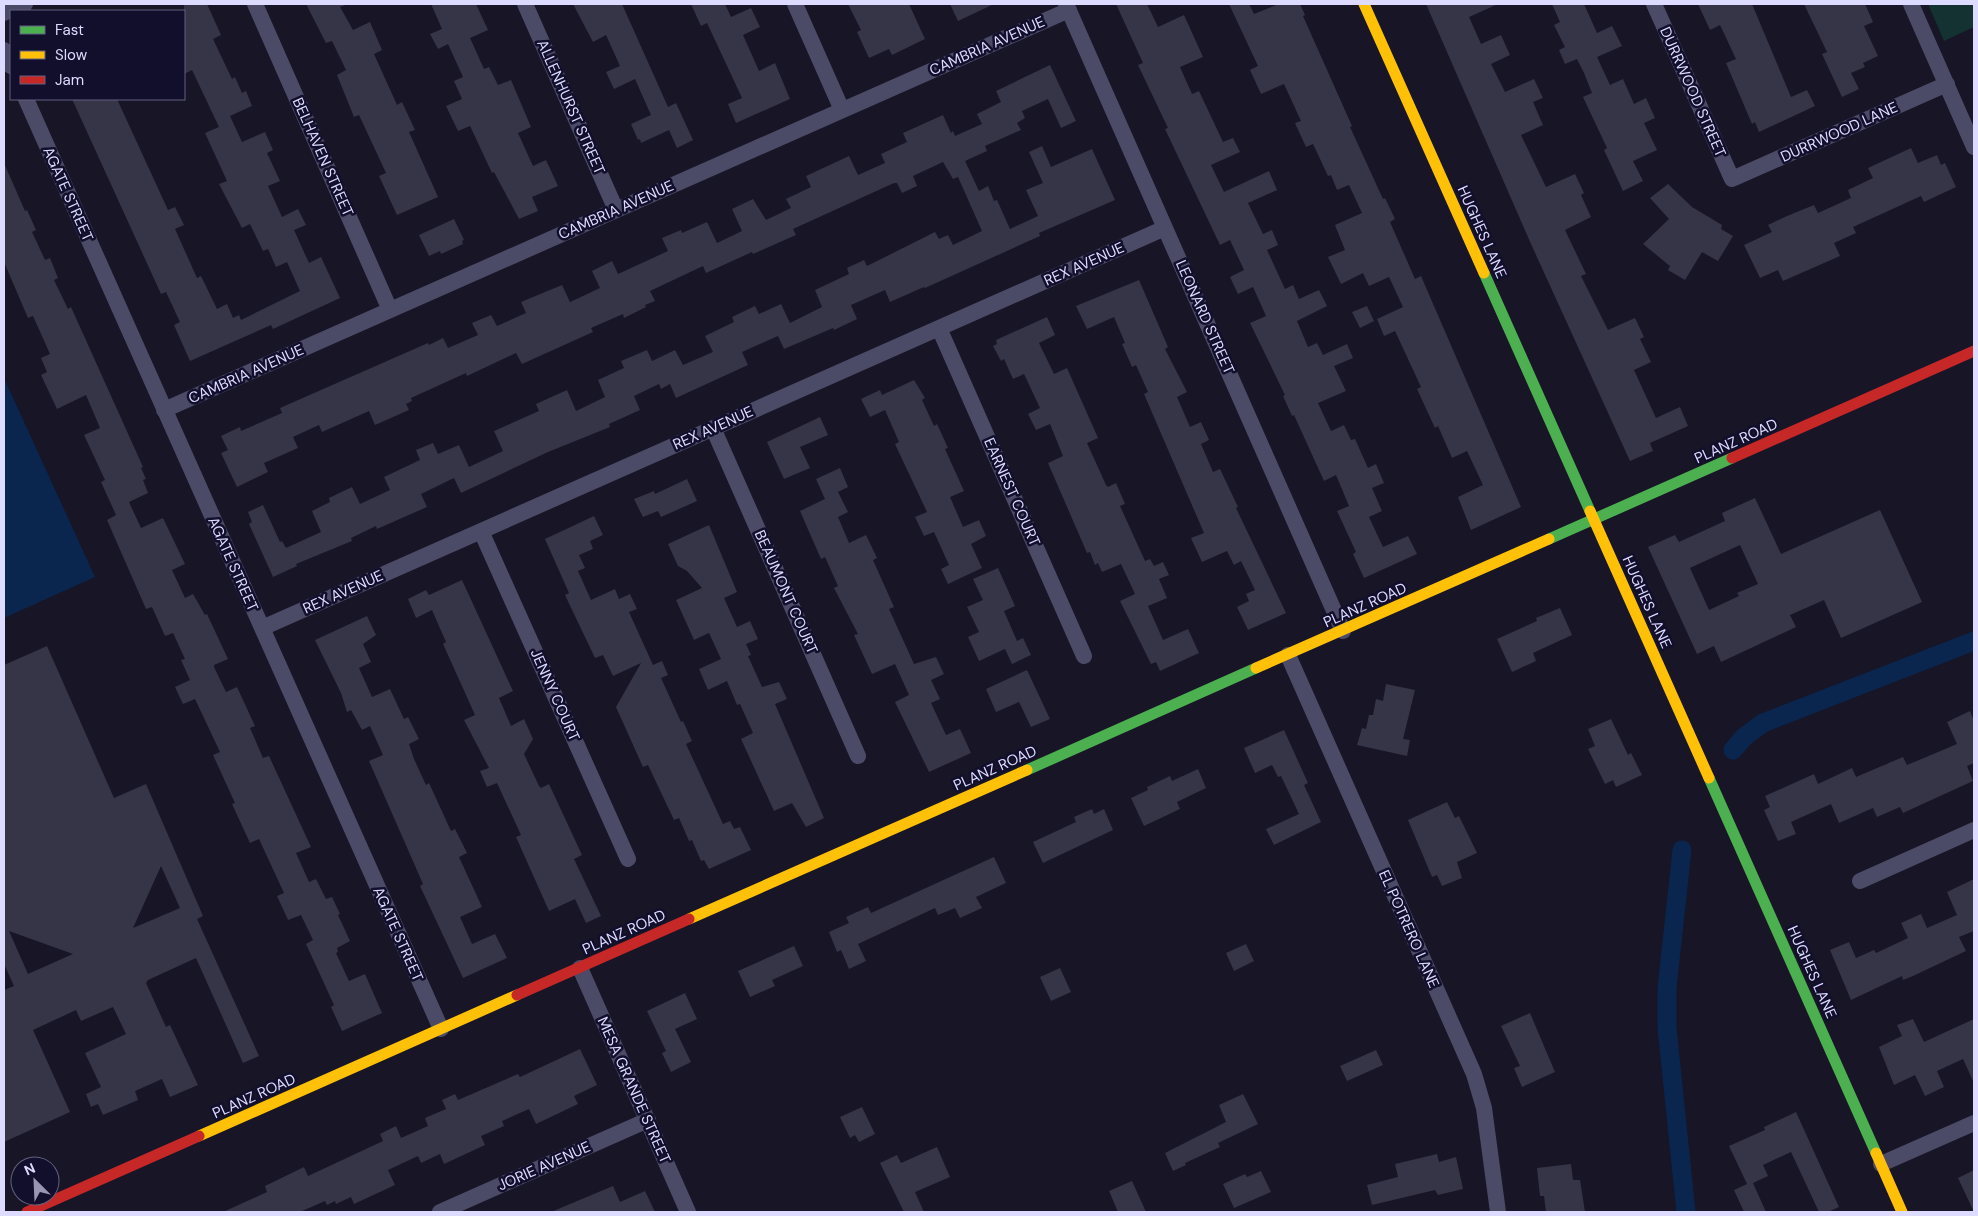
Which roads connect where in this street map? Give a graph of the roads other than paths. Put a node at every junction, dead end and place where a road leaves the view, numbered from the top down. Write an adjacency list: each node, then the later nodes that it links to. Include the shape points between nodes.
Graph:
1 (25, 4): 9 (street)
2 (255, 4): 19 (street, BELHAVEN STREET)
3 (525, 4): 17 (street, ALLENHURST STREET)
4 (795, 4): 14 (street)
5 (1364, 4): 24 (street, HUGHES LANE)
6 (1654, 4): 16 (street, DURRWOOD STREET)
7 (1911, 4): 12 (street)
8 (1067, 7): 14 (street, CAMBRIA AVENUE); 18 (street, LEONARD STREET)
9 (11, 10)
10 (4, 50): 11 (street)
11 (10, 64)
12 (1946, 84): 15 (street); 16 (street, DURRWOOD LANE)
13 (26, 100): 22 (street, AGATE STREET)
14 (842, 110): 17 (street, CAMBRIA AVENUE)
15 (1974, 147)
16 (1732, 179)
17 (616, 210): 19 (street, CAMBRIA AVENUE)
18 (1165, 228): 20 (street, REX AVENUE); 27 (street, LEONARD STREET)
19 (390, 310): 22 (street, CAMBRIA AVENUE)
20 (939, 328): 23 (street, REX AVENUE); 29 (street, EARNEST COURT)
21 (1974, 352): 24 (street, PLANZ ROAD)
22 (164, 410): 26 (street, AGATE STREET)
23 (713, 428): 25 (street, REX AVENUE); 30 (street, BEAUMONT COURT)
24 (1594, 520): 27 (street, PLANZ ROAD); 38 (street, HUGHES LANE)
25 (481, 531): 26 (street, REX AVENUE); 32 (street, JENNY COURT)
26 (262, 628): 35 (street, AGATE STREET)
27 (1343, 631): 28 (street, PLANZ ROAD)
28 (1288, 655): 34 (street, PLANZ ROAD); 42 (street, EL POTRERO LANE, via 1474,1074 1484,1108)
29 (1084, 656)
30 (858, 756)
31 (1974, 830): 33 (street)
32 (628, 859)
33 (1860, 880)
34 (580, 968): 35 (street, PLANZ ROAD); 36 (street, MESA GRANDE STREET)
35 (441, 1029): 39 (street, PLANZ ROAD)
36 (648, 1120): 40 (street, JORIE AVENUE); 41 (street, MESA GRANDE STREET)
37 (1974, 1123): 38 (street)
38 (1881, 1164): 43 (street, HUGHES LANE)
39 (27, 1212)
40 (440, 1212)
41 (688, 1212)
42 (1498, 1212)
43 (1902, 1212)

